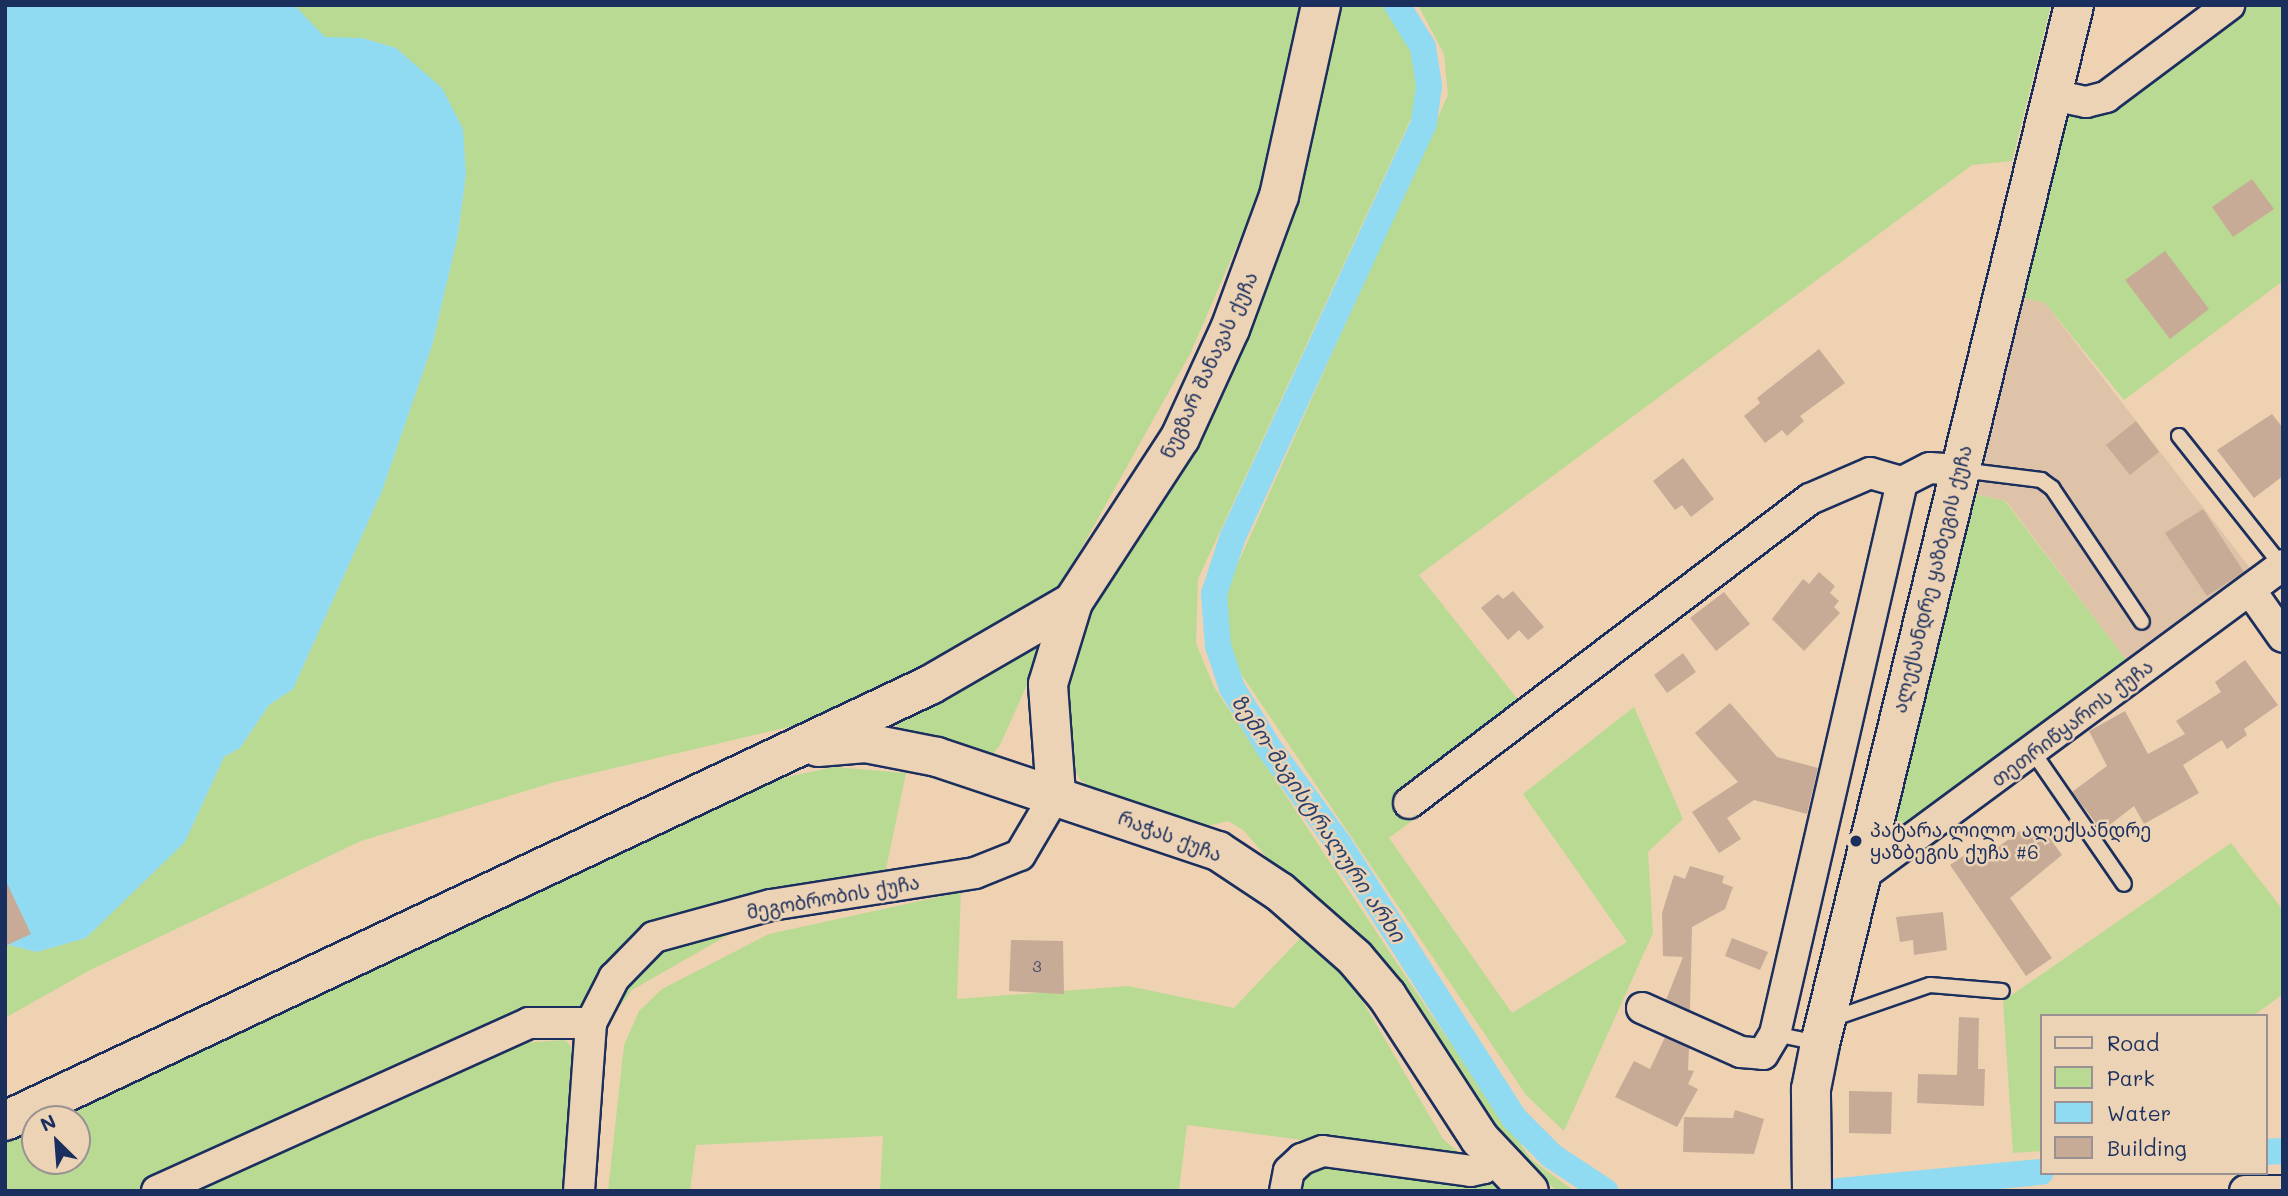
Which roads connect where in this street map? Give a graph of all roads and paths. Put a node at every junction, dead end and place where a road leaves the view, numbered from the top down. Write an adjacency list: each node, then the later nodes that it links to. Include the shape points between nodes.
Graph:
1 (1321, 5): 10 (street, ნუგზარ შანავას ქუჩა, via 1279,196 1230,329 1180,438)
2 (2074, 5): 4 (street, ალექსანდრე ყაზბეგის ქუჩა)
3 (2229, 5): 4 (street, via 2106,97 2085,102)
4 (2053, 95): 6 (street, ალექსანდრე ყაზბეგის ქუჩა)
5 (2179, 436): 8 (lane)
6 (1959, 470): 7 (street, via 1930,468); 11 (lane, via 2041,480 2052,488); 17 (street, ალექსანდრე ყაზბეგის ქუჩა)
7 (1902, 482): 16 (street, via 1870,473 1810,499); 23 (street)
8 (2282, 566): 9 (street, თეთრიწყაროს ქუჩა)
9 (2250, 590): 12 (street); 14 (street, თეთრიწყაროს ქუჩა)
10 (1073, 602): 13 (street, ნუგზარ შანავას ქუჩა, via 997,650); 15 (street, via 1048,684)
11 (2142, 622)
12 (2283, 638)
13 (794, 749): 15 (street, რაჭას ქუჩა, via 866,743 937,757); 24 (street, ნუგზარ შანავას ქუჩა)
14 (2033, 752): 17 (street, თეთრიწყაროს ქუჩა); 18 (lane)
15 (1056, 794): 21 (street, მეგობრობის ქუჩა, via 1020,855 975,873 771,905 654,937 614,978); 25 (street, რაჭას ქუჩა, via 1217,851 1280,892 1355,958 1387,996)
16 (1409, 803)
17 (1859, 878): 22 (street, ალექსანდრე ყაზბეგის ქუჩა)
18 (2124, 884)
19 (2002, 991): 22 (lane, via 1930,985)
20 (1642, 1008): 23 (street, via 1741,1052 1763,1054)
21 (591, 1023): 27 (street, via 529,1023); 28 (street, მეგობრობის ქუჩა)
22 (1822, 1033): 23 (lane); 26 (street, ალექსანდრე ყაზბეგის ქუჩა, via 1811,1089)
23 (1775, 1034)
24 (5, 1121)
25 (1495, 1156): 29 (street, via 1484,1168 1471,1171 1323,1151 1302,1159 1289,1171); 30 (street, რაჭას ქუჩა)
26 (1811, 1173)
27 (157, 1191)
28 (579, 1191)
29 (1285, 1191)
30 (1529, 1191)
31 (2245, 1191): 32 (street)
32 (2280, 1191)

